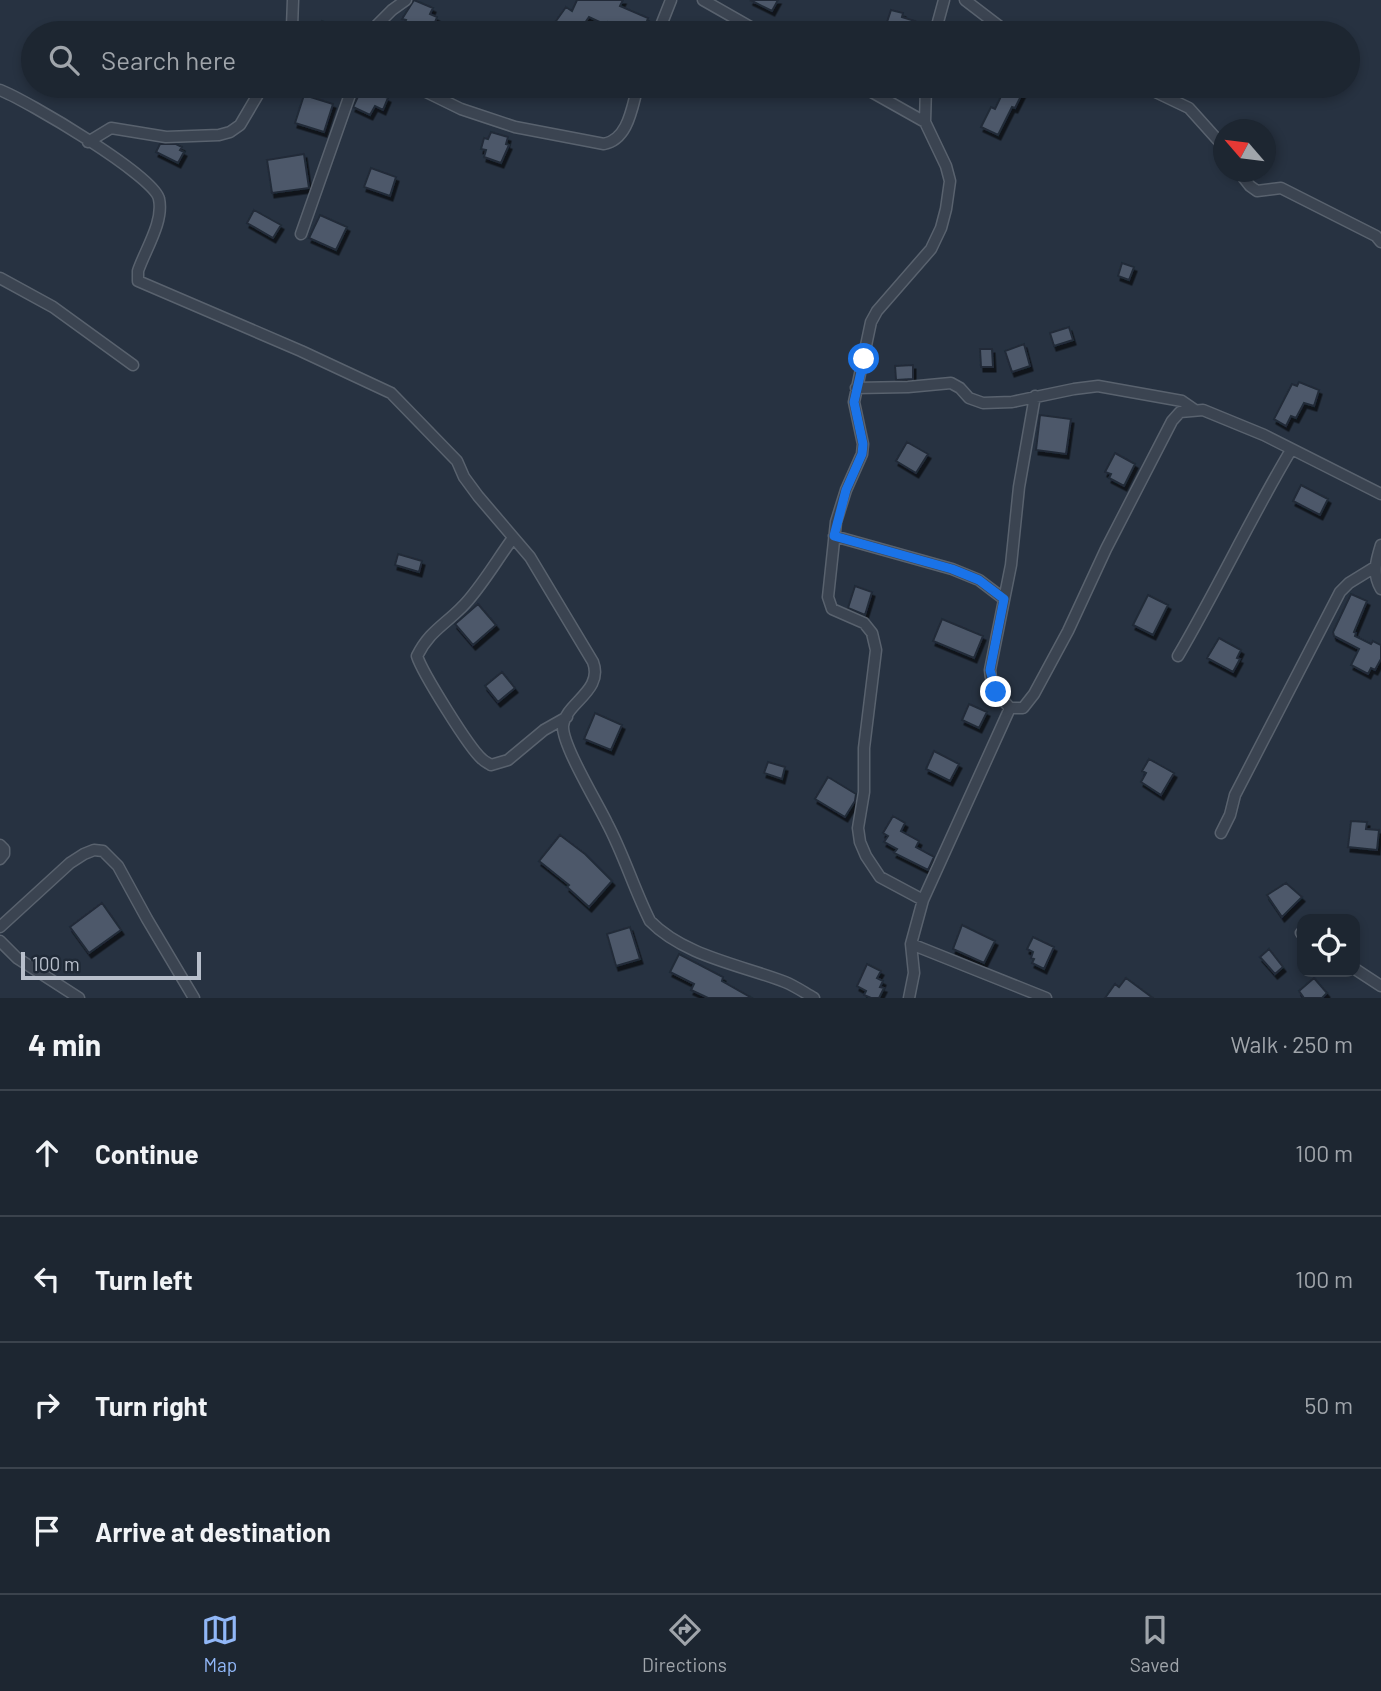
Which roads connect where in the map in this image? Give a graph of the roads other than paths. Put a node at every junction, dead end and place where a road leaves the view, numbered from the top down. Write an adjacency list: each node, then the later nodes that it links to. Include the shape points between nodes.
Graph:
1 (293, 0): 7 (street)
2 (406, 0): 8 (street)
3 (671, 0): 9 (street)
4 (703, 0): 10 (street)
5 (944, 0): 11 (street)
6 (965, 0): 12 (street)
7 (290, 21)
8 (381, 21)
9 (663, 21)
10 (740, 21)
11 (938, 21)
12 (992, 21)
13 (0, 90): 23 (street)
14 (256, 98): 23 (street, via 240,125 230,132 166,137 111,128)
15 (349, 98): 25 (street)
16 (436, 98): 17 (street, via 515,127 604,144 622,135)
17 (634, 98)
18 (882, 98): 21 (street)
19 (926, 98): 21 (street)
20 (1168, 98): 22 (street, via 1189,108)
21 (925, 122): 29 (street, via 950,181 942,228 931,249 871,322)
22 (1213, 136)
23 (88, 142): 35 (street, via 143,178 159,196 160,209 138,281 391,393 457,461 464,477)
24 (1246, 182): 26 (street, via 1257,191 1281,188)
25 (301, 234)
26 (1381, 242)
27 (0, 278): 28 (street, via 53,307)
28 (134, 365)
29 (856, 388): 30 (street, via 944,382 983,403); 34 (street, via 862,454 846,490)
30 (1035, 396): 31 (street, via 1098,386 1182,401); 39 (street)
31 (1195, 410): 32 (street); 41 (street, via 1180,412 1166,429 1034,694 1023,708)
32 (1292, 450): 33 (street); 40 (street)
33 (1381, 494)
34 (834, 536): 39 (street, via 952,569 979,580); 46 (street, via 829,605 864,624 876,650 864,748 860,842 880,877)
35 (513, 538): 42 (street, via 530,557 596,669 595,680); 42 (street, via 462,608 439,625 417,656 468,740 491,765 508,760)
36 (1381, 545): 37 (street)
37 (1375, 567): 38 (street); 43 (street, via 1340,592 1234,795)
38 (1381, 589)
39 (1004, 599): 41 (street, via 990,670 996,692)
40 (1178, 656)
41 (1010, 708): 46 (street)
42 (567, 717): 54 (street, via 563,726 571,751 650,921 696,950 789,984)
43 (1222, 834)
44 (0, 845): 45 (street, via 4,854)
45 (0, 859)
46 (923, 900): 49 (street)
47 (0, 927): 53 (street, via 70,863 94,850 103,851 118,866)
48 (0, 941): 52 (street, via 17,958)
49 (911, 944): 55 (street, via 914,973); 56 (street)
50 (1360, 972): 51 (street)
51 (1381, 986)
52 (79, 998)
53 (194, 998)
54 (814, 998)
55 (909, 998)
56 (1046, 998)

